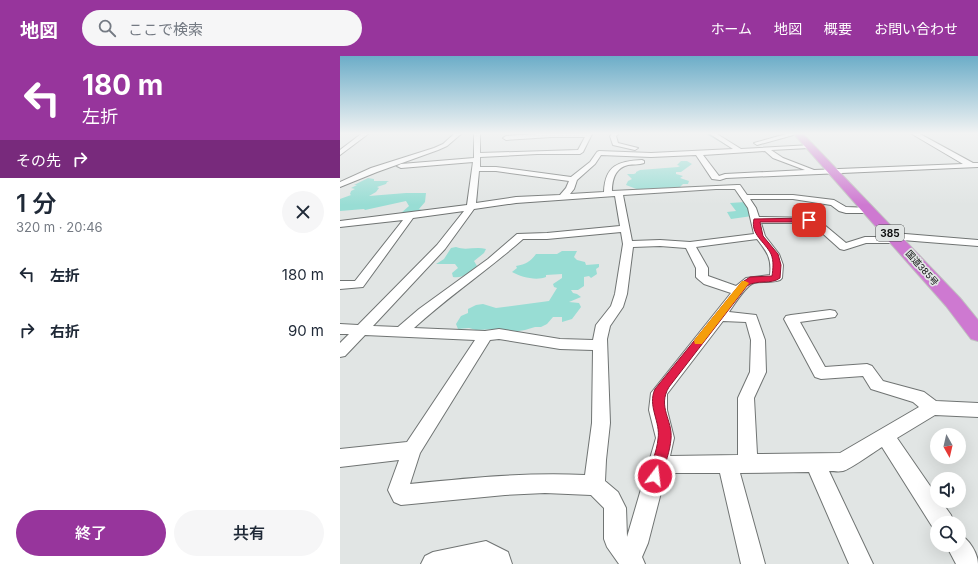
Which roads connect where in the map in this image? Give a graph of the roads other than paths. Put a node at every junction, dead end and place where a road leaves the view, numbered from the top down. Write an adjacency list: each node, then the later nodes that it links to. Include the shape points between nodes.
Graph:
1 (410, 158): 12 (street)
2 (477, 158): 10 (street)
3 (490, 158): 10 (street)
4 (596, 158): 17 (street)
5 (673, 158): 20 (street, via 670,161 625,163 610,175 608,183)
6 (701, 158): 16 (street, via 715,177)
7 (777, 158): 15 (street, via 804,166)
8 (820, 158): 14 (highway, 国道385号 / 385)
9 (960, 158): 11 (street)
10 (477, 161): 12 (street); 17 (street, via 496,169); 23 (street)
11 (974, 165): 13 (street); 14 (street)
12 (386, 166): 18 (street)
13 (978, 169)
14 (832, 171): 15 (street); 24 (highway, 国道385号 / 385)
15 (812, 172): 16 (street)
16 (720, 178): 19 (street)
17 (573, 179): 21 (street, via 570,189)
18 (340, 185)
19 (716, 187): 20 (street); 22 (street, via 737,187)
20 (614, 194): 21 (street); 29 (street)
21 (562, 197): 23 (street, via 516,200)
22 (744, 198): 24 (street, via 793,197 834,203 846,210); 26 (street, via 752,208)
23 (471, 207): 25 (street); 41 (street, via 441,247)
24 (869, 210): 32 (highway, 国道385号 / 385)
25 (410, 216): 27 (street); 36 (street, via 359,284)
26 (756, 220): 31 (street); 32 (street, via 813,220 844,247 864,240)
27 (368, 221): 28 (street); 30 (street)
28 (340, 224)
29 (625, 229): 34 (street); 42 (street, via 553,236 522,236)
30 (340, 232)
31 (760, 236): 35 (street); 37 (street, via 774,254 777,265 776,278 750,280)
32 (895, 238): 33 (street); 43 (highway, 国道385号 / 385, via 953,302)
33 (978, 243)
34 (628, 244): 35 (street); 45 (street, via 619,300 617,307 603,325)
35 (690, 245): 37 (street, via 702,268 702,277)
36 (340, 285)
37 (738, 291): 39 (street)
38 (830, 314): 47 (street, via 791,319 821,373 867,370 877,385 918,397)
39 (718, 316): 52 (street, via 660,393 658,410 665,438); 54 (street, via 751,318 758,340 758,372 746,398)
40 (340, 329): 41 (street)
41 (360, 330): 42 (street); 46 (street)
42 (400, 333): 44 (street)
43 (978, 334)
44 (485, 336): 45 (street, via 499,334 560,344); 50 (street)
45 (600, 345): 55 (street, via 601,423)
46 (340, 352)
47 (933, 408): 48 (street); 49 (street)
48 (978, 410)
49 (885, 436): 53 (street, via 843,462); 56 (street)
50 (412, 450): 51 (street); 55 (street, via 398,490 401,495 505,485)
51 (340, 458)
52 (659, 462): 54 (street, via 669,465); 58 (street, via 637,543)
53 (815, 462): 54 (street); 62 (street)
54 (738, 463): 61 (street)
55 (595, 485): 58 (street, via 611,499 615,508)
56 (937, 516)
57 (962, 552): 63 (street)
58 (625, 553)
59 (433, 564): 60 (street, via 486,553 500,560)
60 (500, 564)
61 (753, 564)
62 (861, 564)
63 (970, 564)

